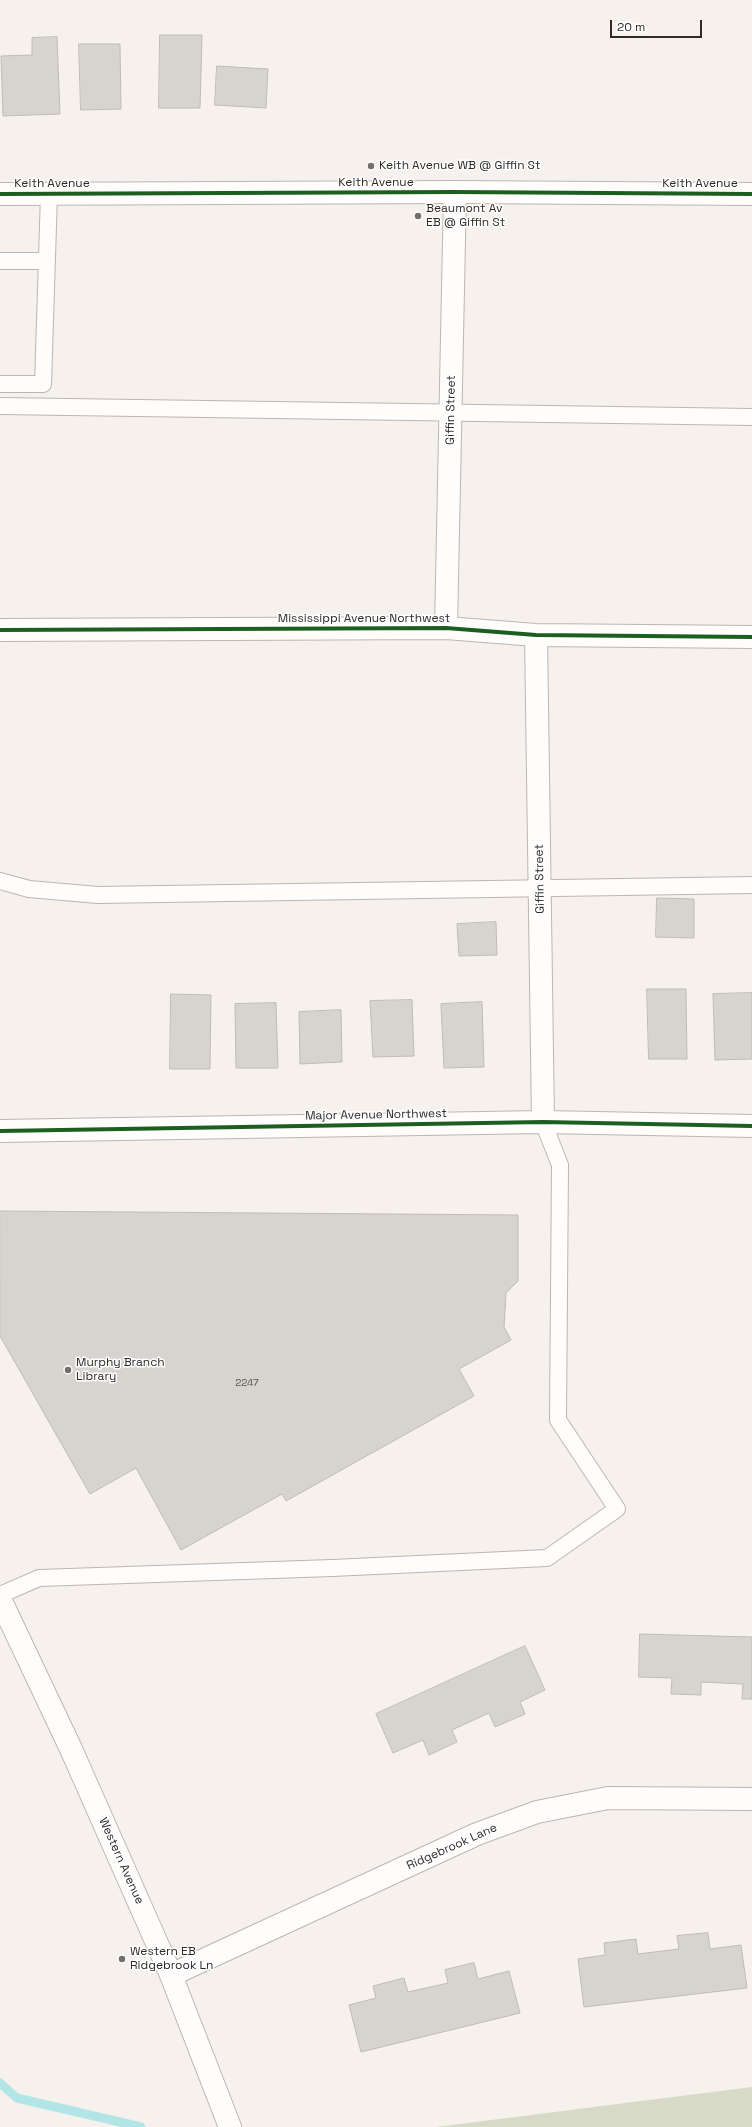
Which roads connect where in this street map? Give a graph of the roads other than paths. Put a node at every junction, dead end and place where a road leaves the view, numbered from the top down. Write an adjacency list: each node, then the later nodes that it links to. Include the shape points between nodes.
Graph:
1 (455, 192): 3 (street, Keith Avenue); 4 (street, Keith Avenue); 9 (street, Giffin Street)
2 (0, 194): 3 (street, Keith Avenue)
3 (49, 194): 6 (lane)
4 (752, 194)
5 (0, 262): 6 (lane)
6 (46, 262): 7 (lane, via 43,384)
7 (0, 384)
8 (0, 406): 9 (lane)
9 (451, 411): 10 (lane); 11 (street, Giffin Street)
10 (752, 417)
11 (446, 628): 12 (street, Mississippi Avenue Northwest); 13 (street, Mississippi Avenue Northwest)
12 (0, 630)
13 (536, 635): 14 (street, Mississippi Avenue Northwest); 17 (street, Giffin Street)
14 (752, 637)
15 (0, 882): 17 (lane, via 29,888 98,895)
16 (752, 885): 17 (lane)
17 (540, 888): 18 (street, Giffin Street)
18 (543, 1122): 19 (street, Major Avenue Northwest); 20 (street, Major Avenue Northwest); 21 (lane, via 560,1165 558,1420 617,1509 547,1558 39,1578)
19 (752, 1126)
20 (0, 1131)
21 (0, 1595)
22 (0, 1599): 24 (street, Western Avenue, via 71,1749)
23 (752, 1799): 24 (street, Ridgebrook Lane, via 608,1798 536,1812 477,1834)
24 (171, 1975): 25 (street, Western Avenue)
25 (230, 2127)

